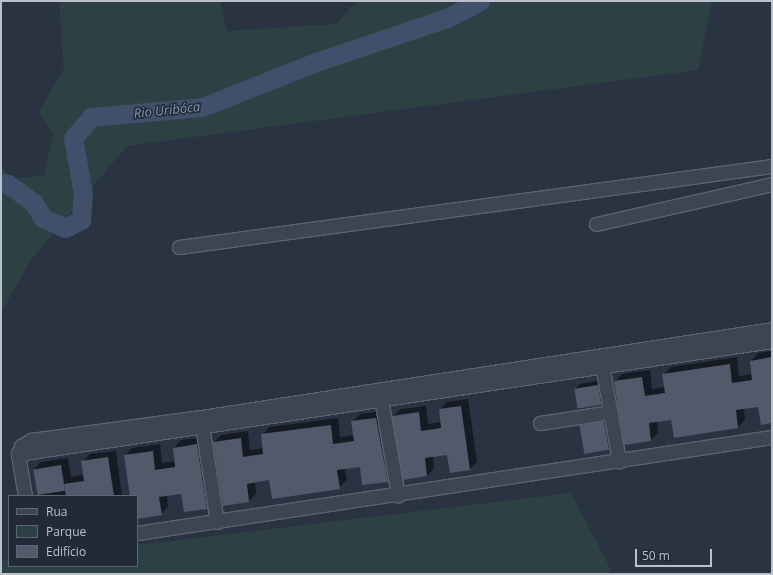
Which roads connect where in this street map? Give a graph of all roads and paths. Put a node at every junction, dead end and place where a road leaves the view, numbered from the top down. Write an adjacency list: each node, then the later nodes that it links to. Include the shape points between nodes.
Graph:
1 (772, 166): 4 (street)
2 (772, 184): 3 (street)
3 (596, 224)
4 (179, 247)
5 (772, 329): 7 (street)
6 (772, 341): 7 (street)
7 (602, 361): 8 (street); 9 (street)
8 (381, 395): 10 (street); 15 (street)
9 (611, 412): 11 (street); 13 (street)
10 (202, 422): 14 (street, via 31,440 21,446 18,454); 16 (street)
11 (540, 423)
12 (772, 437): 13 (street)
13 (619, 461): 15 (street)
14 (25, 495)
15 (398, 495): 16 (street)
16 (217, 522): 17 (street)
17 (138, 534)

